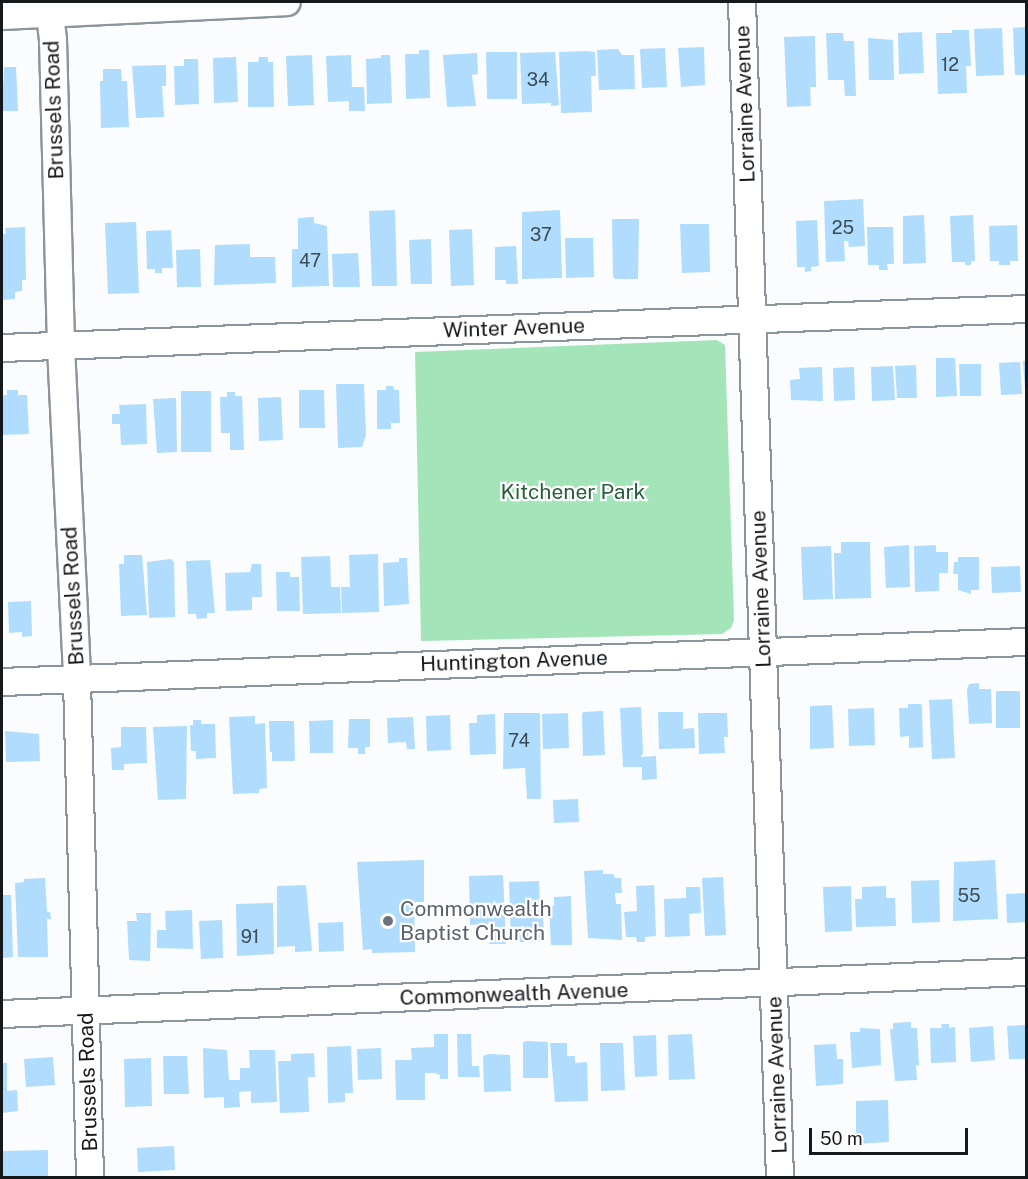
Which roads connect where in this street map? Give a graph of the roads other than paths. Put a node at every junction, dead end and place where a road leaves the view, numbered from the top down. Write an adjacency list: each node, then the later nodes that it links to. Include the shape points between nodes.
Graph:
1 (287, 2): 3 (street)
2 (742, 2): 6 (street, Lorraine Avenue)
3 (50, 15): 4 (street); 7 (street, Brussels Road)
4 (2, 16)
5 (1026, 309): 6 (street, Winter Avenue)
6 (753, 319): 7 (street, Winter Avenue); 10 (street, Lorraine Avenue)
7 (61, 347): 8 (street, Winter Avenue); 11 (street, Brussels Road)
8 (2, 348)
9 (1026, 642): 10 (street, Huntington Avenue)
10 (763, 652): 11 (street, Huntington Avenue); 14 (street, Lorraine Avenue)
11 (77, 680): 12 (street, Huntington Avenue); 15 (street, Brussels Road)
12 (2, 682)
13 (1026, 972): 14 (street, Commonwealth Avenue)
14 (774, 982): 15 (street, Commonwealth Avenue); 18 (street, Lorraine Avenue)
15 (85, 1012): 16 (street, Commonwealth Avenue); 17 (street, Brussels Road)
16 (2, 1014)
17 (90, 1178)
18 (780, 1178)

